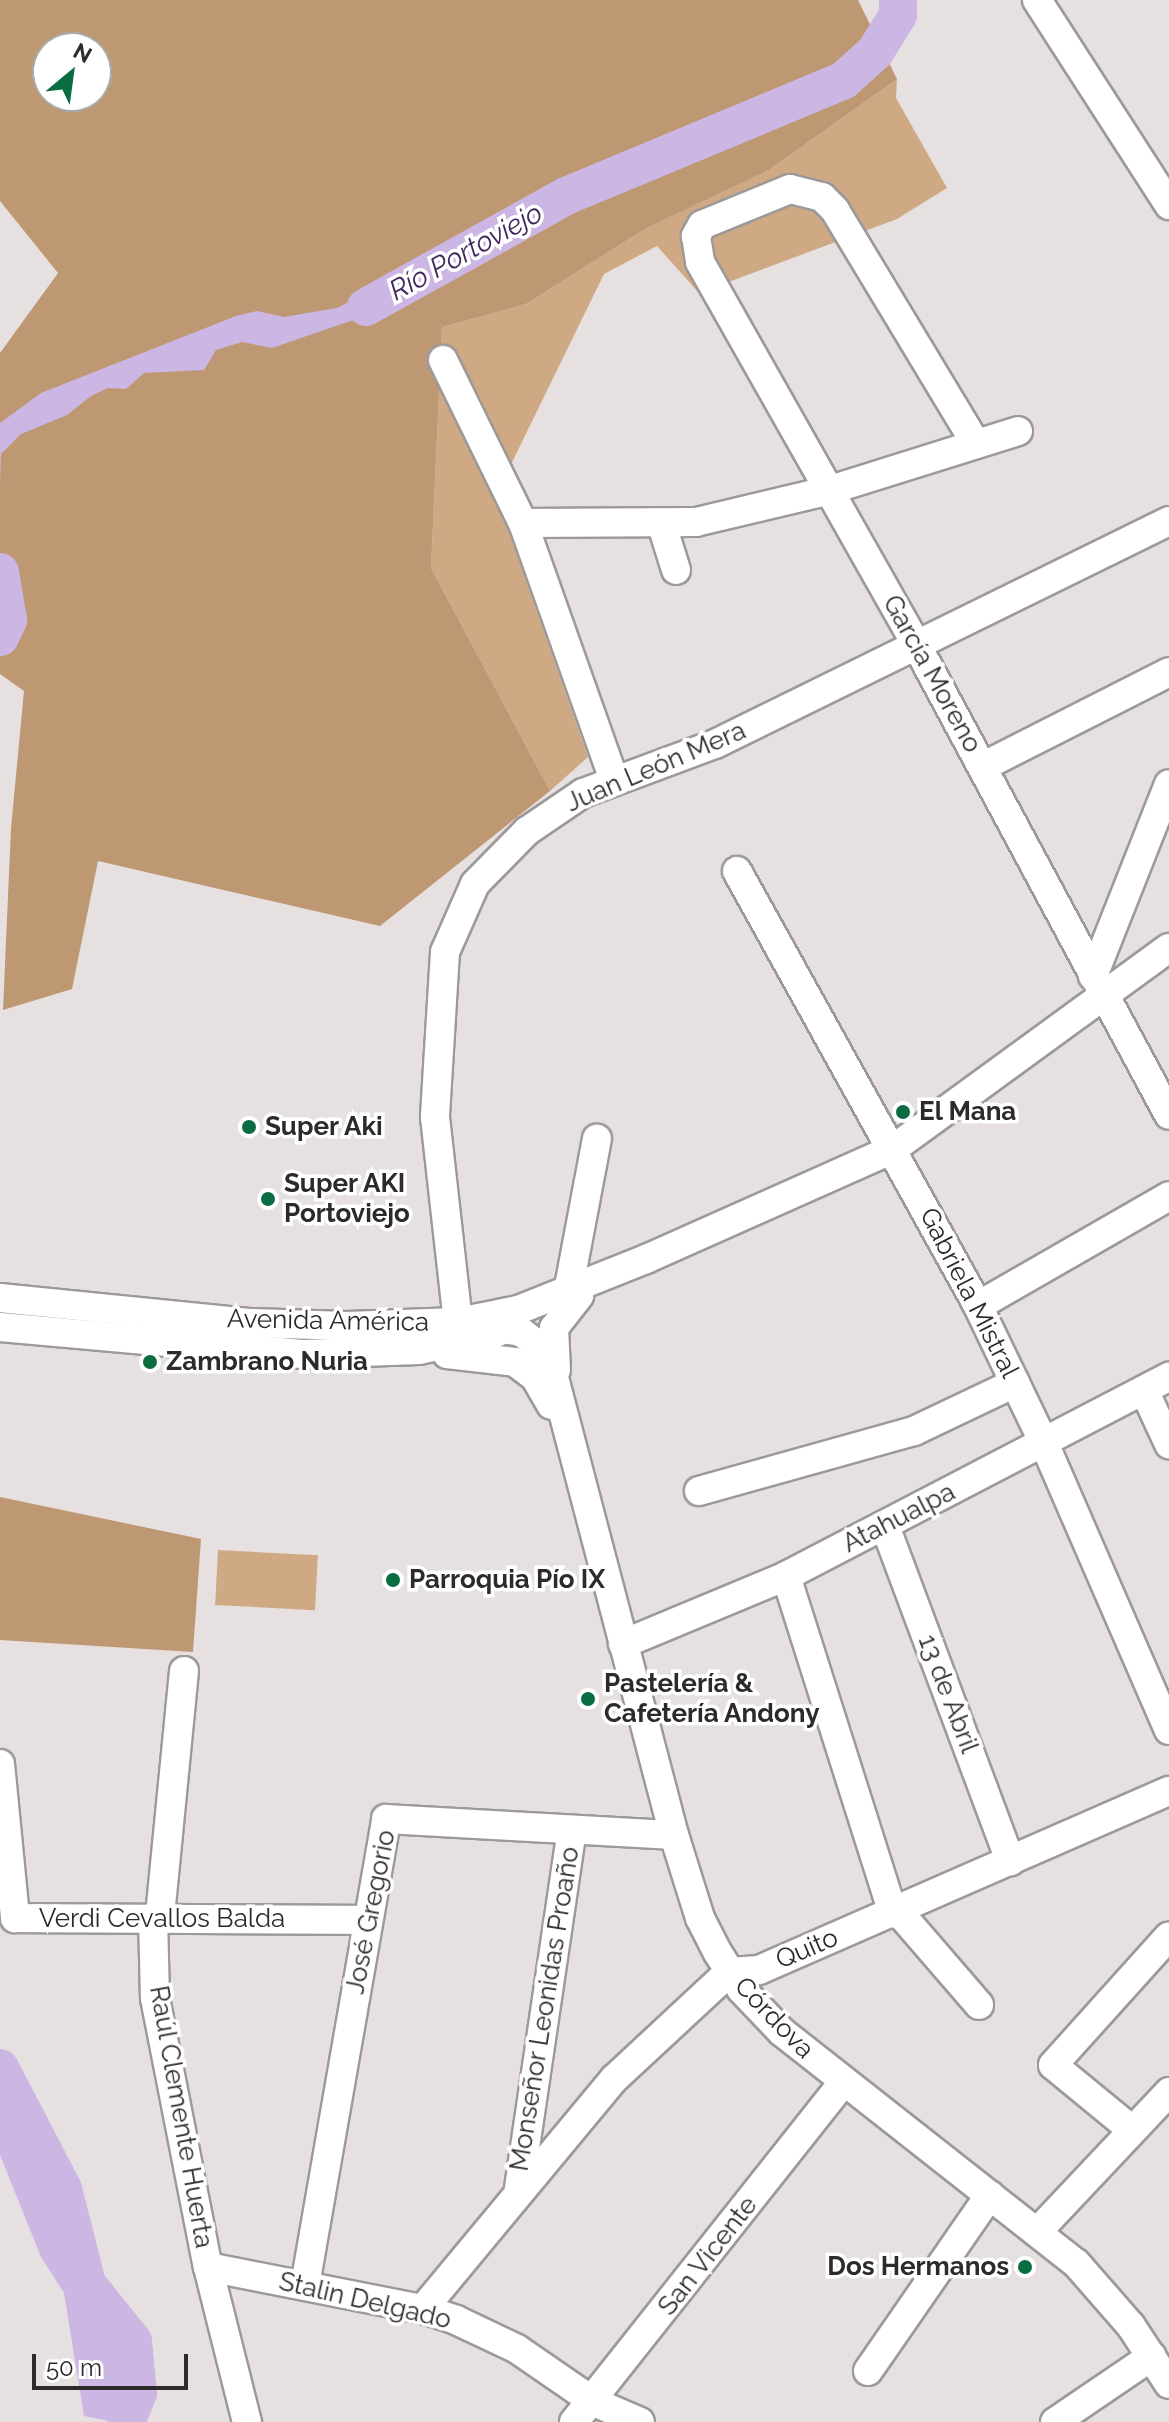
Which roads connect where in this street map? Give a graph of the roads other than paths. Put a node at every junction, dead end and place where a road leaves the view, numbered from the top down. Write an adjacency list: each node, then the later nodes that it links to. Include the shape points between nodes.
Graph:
1 (1037, 0): 2 (street)
2 (1169, 205)
3 (443, 360): 8 (street)
4 (1018, 431): 5 (street)
5 (976, 444): 6 (street); 6 (street, García Moreno, via 835,210 822,197 790,189 702,225 696,236 700,262)
6 (830, 490): 9 (street); 11 (street, García Moreno)
7 (1169, 521): 11 (street, Juan León Mera)
8 (523, 523): 9 (street); 14 (street)
9 (662, 525): 10 (street)
10 (676, 570)
11 (917, 646): 13 (street, García Moreno); 14 (street, Juan León Mera, via 715,744)
12 (1169, 672): 13 (street)
13 (982, 767): 18 (street, García Moreno)
14 (614, 780): 26 (street, Juan León Mera, via 558,809 496,858 465,901 445,952 435,1117)
15 (1169, 784): 18 (street)
16 (737, 871): 21 (street, Gabriela Mistral)
17 (1169, 948): 18 (street, Avenida América)
18 (1099, 987): 19 (street, García Moreno); 21 (street, Avenida América)
19 (1169, 1115)
20 (597, 1139): 23 (street)
21 (893, 1149): 23 (street, Avenida América); 25 (street, Gabriela Mistral)
22 (1169, 1196): 25 (street)
23 (573, 1294): 26 (street, Avenida América); 28 (street, Avenida América); 32 (street, via 553,1337)
24 (0, 1298): 26 (street, Avenida América, via 252,1323)
25 (978, 1306): 30 (street, Gabriela Mistral)
26 (458, 1322): 28 (street)
27 (0, 1327): 29 (street, Avenida América, via 259,1353)
28 (512, 1328): 29 (street, Avenida América, via 448,1345); 32 (street, Córdova, via 543,1352)
29 (386, 1352): 35 (street, Córdova, via 499,1358 527,1369 550,1404)
30 (1015, 1383): 33 (street, Gabriela Mistral); 36 (street, via 914,1431)
31 (1157, 1384): 33 (street, Atahualpa); 34 (street)
32 (562, 1406): 35 (street, Córdova)
33 (1044, 1443): 37 (street, Atahualpa); 41 (street, Gabriela Mistral)
34 (1169, 1444)
35 (575, 1470): 39 (street, Córdova)
36 (699, 1491)
37 (885, 1526): 38 (street, Atahualpa); 46 (street, 13 de Abril)
38 (786, 1576): 39 (street, Atahualpa); 47 (street)
39 (623, 1644): 45 (street, Córdova)
40 (184, 1671): 48 (street, Raúl Clemente Huerta)
41 (1169, 1730)
42 (0, 1764): 48 (street, Verdi Cevallos Balda, via 15,1918)
43 (1169, 1791): 46 (street, Quito)
44 (572, 1830): 45 (street, José Gregorio); 49 (street, José Gregorio, via 386,1819); 56 (street, Monseñor Leonidas Proaño)
45 (674, 1835): 51 (street, Córdova, via 697,1909)
46 (1010, 1861): 47 (street, Quito)
47 (895, 1912): 51 (street, Quito); 52 (street)
48 (156, 1917): 49 (street, Verdi Cevallos Balda); 59 (street, Raúl Clemente Huerta, via 155,1998)
49 (368, 1920): 60 (street, José Gregorio)
50 (1169, 1936): 55 (street, via 1053,2065)
51 (737, 1971): 53 (street, Córdova); 56 (street, Quito, via 635,2057)
52 (979, 2005)
53 (843, 2083): 57 (street, Córdova); 65 (street, San Vicente)
54 (1169, 2092): 55 (street)
55 (1132, 2130): 58 (street)
56 (518, 2189): 61 (street, Quito)
57 (990, 2195): 58 (street, Córdova); 63 (street)
58 (1038, 2231): 62 (street, Córdova, via 1092,2278)
59 (208, 2267): 60 (street, Stalin Delgado); 66 (street, Raúl Clemente Huerta)
60 (305, 2285): 61 (street, Stalin Delgado)
61 (423, 2309): 65 (street, Stalin Delgado, via 517,2349)
62 (1152, 2356): 64 (street, Córdova); 68 (street)
63 (868, 2371)
64 (1168, 2382)
65 (585, 2408): 67 (street, Stalin Delgado)
66 (247, 2422)
67 (640, 2422)
68 (1055, 2422)

